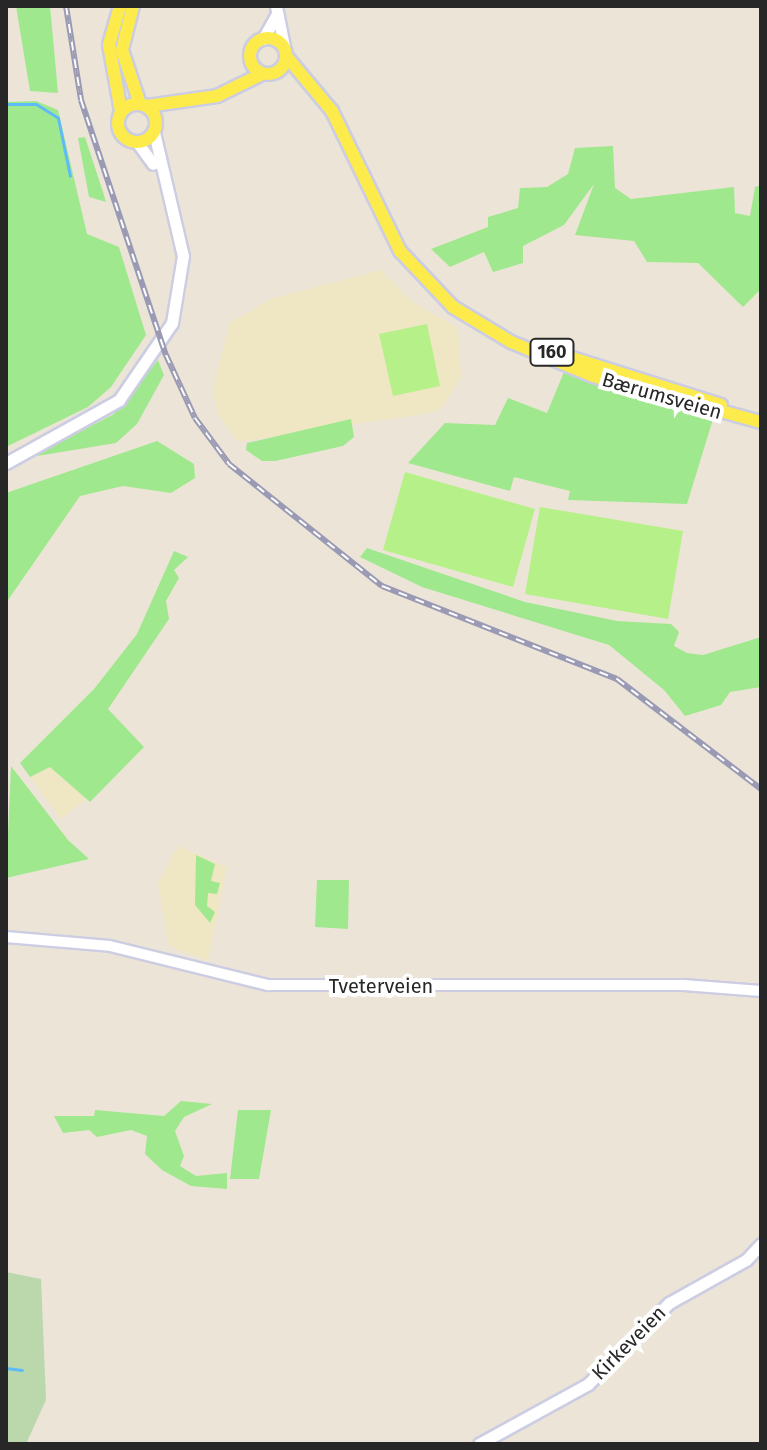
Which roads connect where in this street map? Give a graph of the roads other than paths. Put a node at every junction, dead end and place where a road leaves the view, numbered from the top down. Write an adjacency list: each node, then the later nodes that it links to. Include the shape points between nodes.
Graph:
1 (120, 6): 12 (main road, via 109,45)
2 (133, 6): 11 (main road, via 122,50)
3 (277, 10): 4 (main road); 5 (main road)
4 (263, 39): 5 (main road); 6 (main road, via 252,47)
5 (285, 51): 7 (main road); 8 (main road, Bærumsveien / 160)
6 (251, 63): 7 (main road); 9 (main road)
7 (269, 74): 8 (main road); 9 (main road)
8 (307, 82): 16 (main road, Bærumsveien / 160, via 332,111 384,218 424,281 497,335 615,383)
9 (239, 84): 10 (main road)
10 (183, 104): 11 (main road); 13 (main road)
11 (144, 105): 12 (main road); 13 (main road)
12 (121, 112): 14 (main road, via 121,133)
13 (155, 129): 14 (main road); 15 (main road)
14 (137, 142): 15 (main road)
15 (162, 182): 17 (main road, via 183,269 179,303 159,349 110,407)
16 (761, 420)
17 (6, 463)
18 (6, 937): 19 (street, Tveterveien, via 98,944 268,985 684,985)
19 (761, 991)
20 (760, 1244): 21 (main road, Kirkeveien, via 669,1303 588,1384)
21 (479, 1444)

